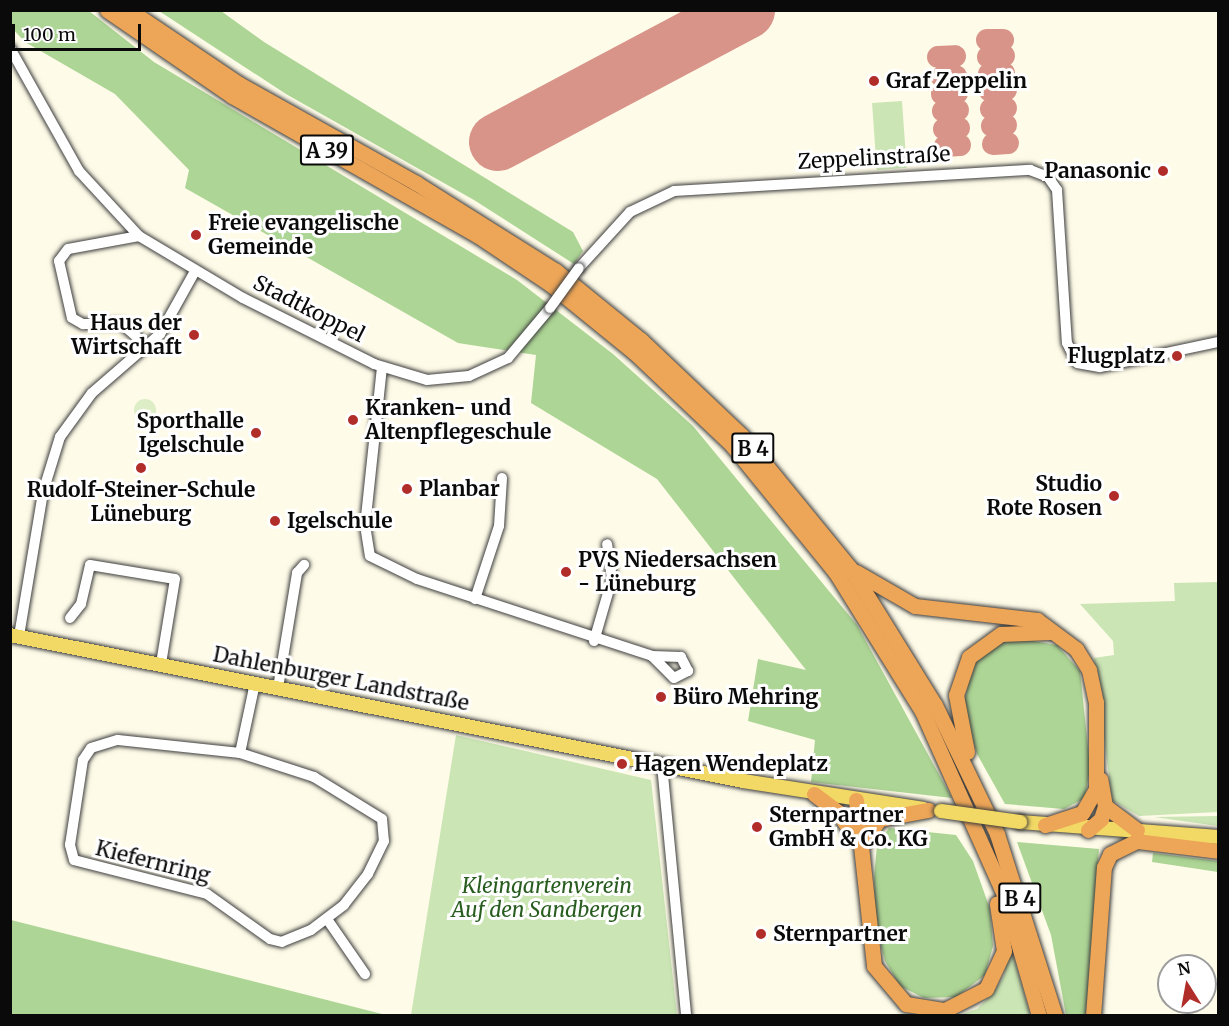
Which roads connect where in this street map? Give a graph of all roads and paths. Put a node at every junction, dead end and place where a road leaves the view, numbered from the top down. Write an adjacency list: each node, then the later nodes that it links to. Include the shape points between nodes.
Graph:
1 (107, 10): 6 (highway, A 39, via 222,90 477,235)
2 (129, 10): 7 (highway, A 39, via 238,84 486,225 556,271)
3 (10, 48): 4 (street, Stadtkoppel, via 79,171)
4 (139, 236): 5 (street, Stadtkoppel); 9 (street, via 68,249 59,261 72,318 82,324 122,324)
5 (195, 271): 9 (street, via 171,320); 10 (street, Stadtkoppel)
6 (576, 304): 36 (highway, B 4, via 732,445 821,551 908,686)
7 (641, 340): 15 (highway, B 4, via 742,436)
8 (1218, 342): 11 (street, Zeppelinstraße, bridge, via 1100,367 1077,363 1066,343 1057,190 1048,177 1030,170 674,191 630,212 579,268 508,358 486,371)
9 (147, 347): 18 (street, via 92,393 60,437 43,492)
10 (382, 368): 11 (street, Stadtkoppel); 16 (street, via 365,525 370,556)
11 (441, 380)
12 (502, 478): 16 (street, via 499,526)
13 (607, 544): 20 (street, via 612,579)
14 (304, 565): 24 (street, via 297,573)
15 (850, 568): 19 (highway, via 915,606 1021,616); 28 (highway, B 4, via 915,670)
16 (475, 599): 20 (street)
17 (70, 618): 22 (street, via 81,604 90,565 175,579)
18 (15, 635): 22 (main road, Dahlenburger Landstraße)
19 (1062, 635): 27 (highway, via 1091,678); 28 (highway, via 1025,630 1001,634 978,647 962,668 956,708)
20 (594, 641): 21 (street)
21 (652, 656)
22 (161, 664): 23 (main road, Dahlenburger Landstraße)
23 (255, 683): 24 (main road, Dahlenburger Landstraße); 25 (street)
24 (278, 688): 26 (main road, Dahlenburger Landstraße)
25 (240, 753): 41 (street, Kiefernring, via 314,777 382,819 378,856 357,890); 41 (street, Kiefernring, via 118,740 91,748 83,760 70,845 74,860 207,894 282,942)
26 (662, 765): 29 (main road, Dahlenburger Landstraße); 43 (street)
27 (1098, 767): 31 (highway); 33 (highway, via 1088,807)
28 (975, 783): 46 (highway, B 4, via 1017,890)
29 (810, 793): 30 (main road, Dahlenburger Landstraße); 35 (highway, via 838,812)
30 (856, 800): 32 (main road, Dahlenburger Landstraße); 35 (highway); 40 (highway)
31 (1105, 806): 34 (highway, via 1101,819); 37 (highway)
32 (934, 811): 33 (main road, Dahlenburger Landstraße, bridge); 40 (highway, via 879,819 867,830)
33 (1045, 825): 34 (main road, Dahlenburger Landstraße)
34 (1088, 830): 37 (main road, Dahlenburger Landstraße)
35 (851, 832): 44 (highway, via 869,967 890,1002)
36 (981, 835): 40 (highway, via 1004,951 986,989 945,1010 906,1004 881,979 870,950); 45 (highway, B 4)
37 (1137, 835): 38 (main road, Dahlenburger Landstraße); 39 (highway); 47 (highway, via 1118,847 1104,867)
38 (1218, 837)
39 (1218, 851)
40 (860, 852)
41 (327, 919): 42 (street)
42 (365, 974)
43 (686, 1016)
44 (910, 1016)
45 (1040, 1016)
46 (1055, 1016)
47 (1093, 1016)

